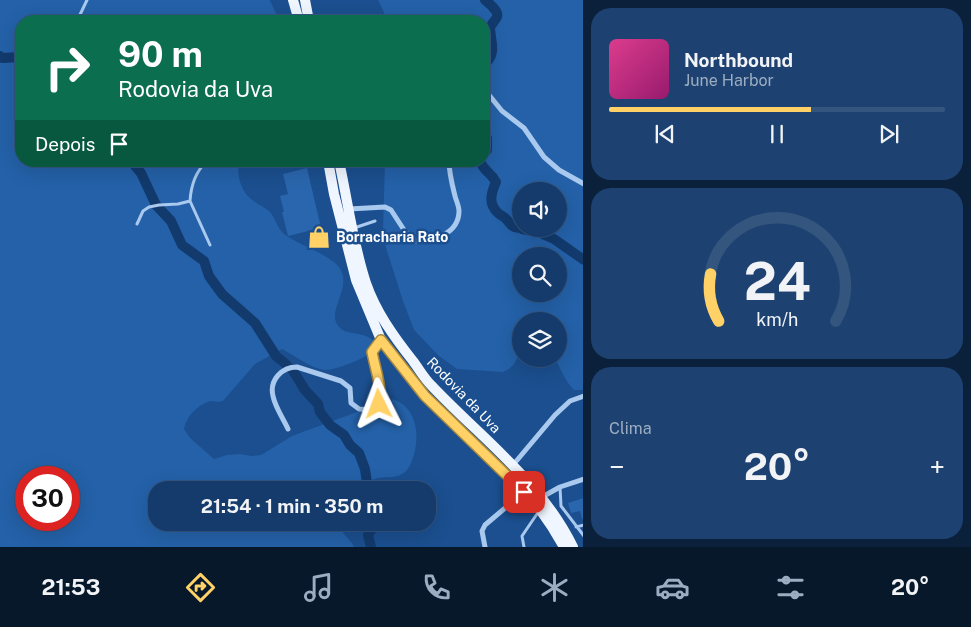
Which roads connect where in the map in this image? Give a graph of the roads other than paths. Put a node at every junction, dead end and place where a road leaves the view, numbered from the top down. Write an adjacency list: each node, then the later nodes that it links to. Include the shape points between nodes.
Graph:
1 (87, 0): 4 (lane)
2 (293, 0): 5 (main road)
3 (305, 0): 6 (main road)
4 (80, 15)
5 (297, 15)
6 (308, 15)
7 (490, 95): 12 (street, via 502,111 524,128 544,157)
8 (202, 167): 13 (lane, via 191,187)
9 (329, 167): 19 (main road, Rodovia da Uva, via 356,280)
10 (340, 167): 14 (main road, Rodovia da Uva)
11 (449, 167): 14 (street, via 459,210 456,222 446,234 431,241 416,241 385,207)
12 (583, 183)
13 (190, 201): 16 (lane, via 149,207); 18 (lane)
14 (349, 209): 17 (main road, Rodovia da Uva)
15 (375, 222): 17 (lane)
16 (137, 224)
17 (352, 228): 22 (main road, Rodovia da Uva, via 367,284 394,337 430,384)
18 (210, 245)
19 (381, 340): 21 (street, via 372,352 382,394 379,404 372,410 359,409 351,403 350,388 341,381 297,367 283,370 276,377 273,395); 25 (main road, Rodovia da Uva, via 425,396)
20 (583, 396): 22 (street, via 570,401 555,415)
21 (288, 428)
22 (514, 465): 26 (main road, Rodovia da Uva)
23 (583, 479): 24 (street)
24 (560, 487): 26 (street); 29 (lane, via 561,506)
25 (524, 492): 27 (main road, Rodovia da Uva); 31 (street, via 485,525 482,531)
26 (542, 497): 34 (main road, Rodovia da Uva)
27 (540, 510): 32 (lane, via 522,536); 33 (main road, Rodovia da Uva)
28 (583, 525): 29 (lane)
29 (576, 527): 30 (lane)
30 (583, 535)
31 (485, 547)
32 (524, 547)
33 (564, 547)
34 (573, 547)

